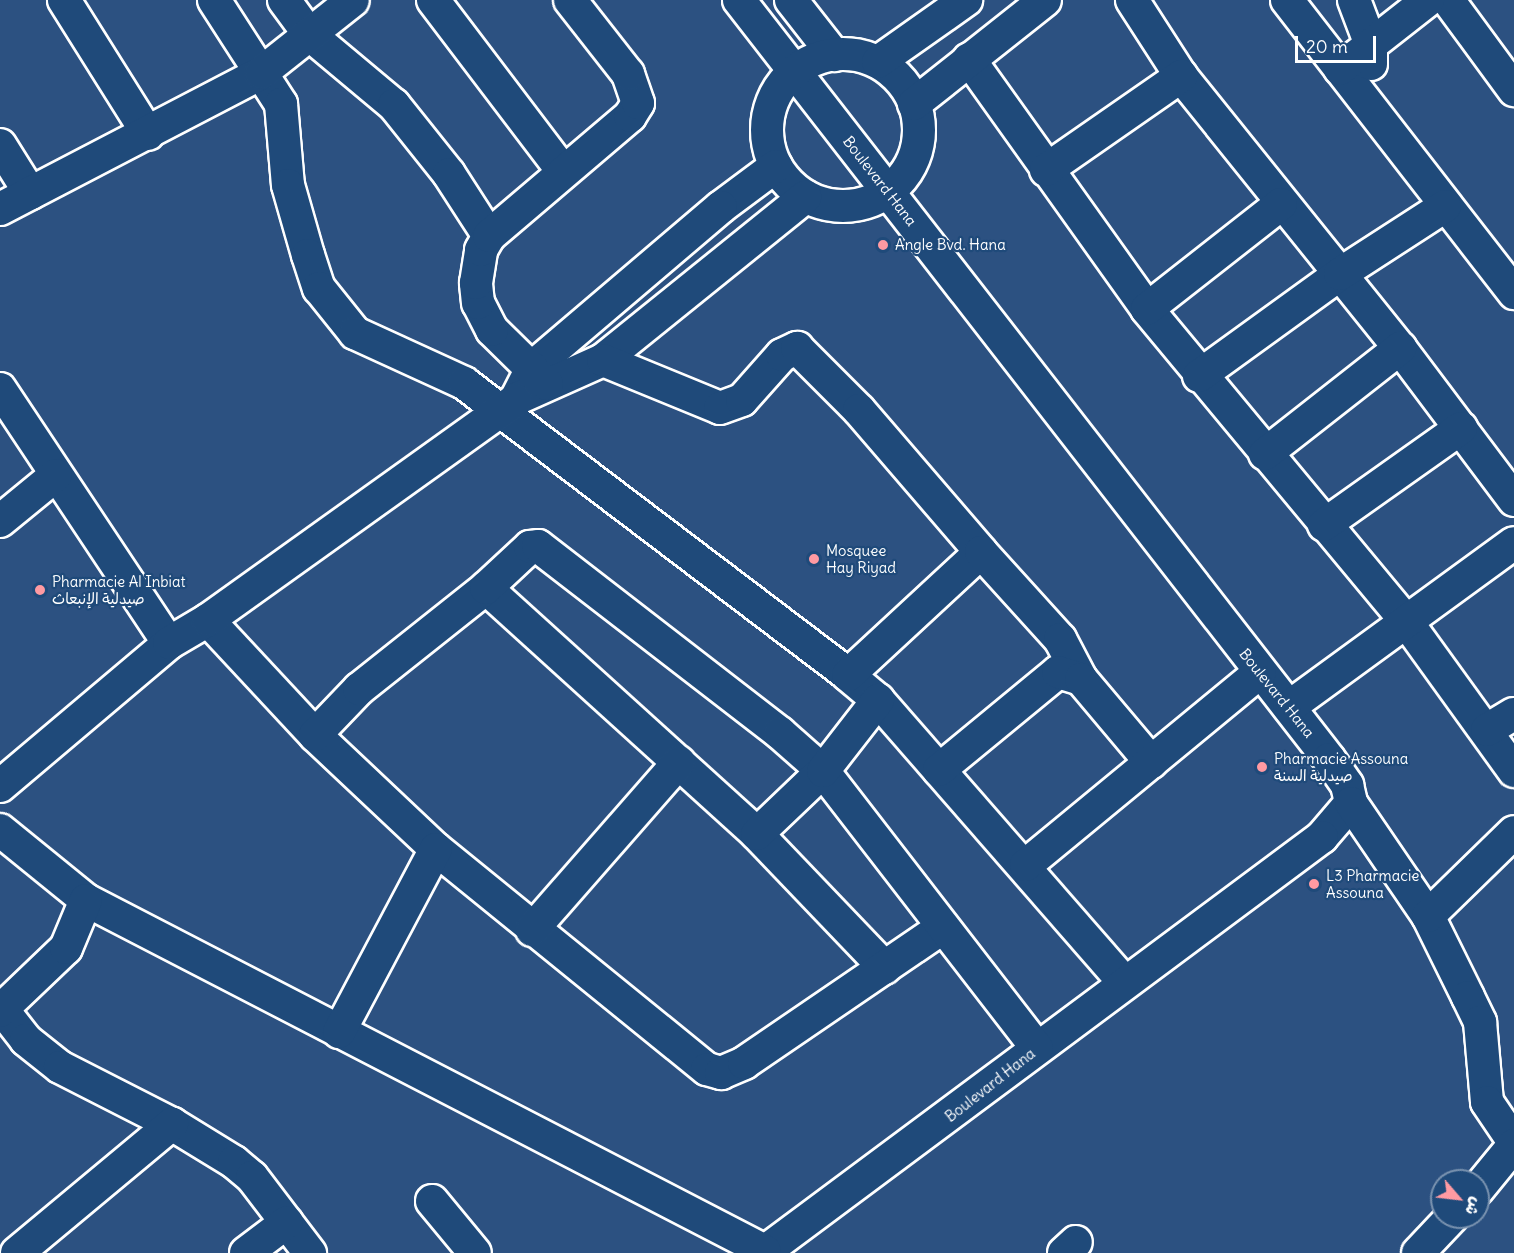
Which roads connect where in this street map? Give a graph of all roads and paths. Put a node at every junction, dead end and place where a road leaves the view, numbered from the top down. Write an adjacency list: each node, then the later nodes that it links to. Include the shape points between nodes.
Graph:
1 (64, 0): 28 (street)
2 (214, 0): 23 (street)
3 (284, 0): 16 (street)
4 (353, 0): 16 (street)
5 (433, 0): 31 (street)
6 (570, 0): 31 (street, via 628,74 638,103 630,116)
7 (740, 0): 22 (street, Boulevard Hana)
8 (790, 0): 18 (street)
9 (966, 0): 20 (street)
10 (1045, 0): 19 (street)
11 (1132, 0): 24 (street)
12 (1287, 0): 21 (street)
13 (1354, 0): 17 (street)
14 (1428, 0): 17 (street)
15 (1448, 0): 25 (street)
16 (309, 34): 23 (street); 39 (street, via 393,105 448,174)
17 (1371, 45): 21 (street); 27 (street)
18 (834, 54): 20 (street, via 857,55); 22 (street, via 813,60)
19 (969, 59): 26 (street); 32 (street)
20 (878, 62): 26 (street, via 893,73)
21 (1340, 69): 27 (street)
22 (794, 72): 30 (street, via 770,109 766,130); 33 (street, Boulevard Hana)
23 (261, 73): 28 (street); 48 (street, via 281,104 288,185 320,288 355,333)
24 (1181, 76): 32 (street); 36 (street)
25 (1514, 90)
26 (914, 104): 33 (street, via 919,128 916,152 906,173)
27 (1371, 104): 37 (street)
28 (148, 134): 34 (street)
29 (0, 146): 34 (street)
30 (776, 166): 35 (street); 46 (street, via 721,207)
31 (562, 170): 39 (street)
32 (1046, 170): 42 (street)
33 (889, 191): 35 (street, via 863,204 848,206 833,206); 61 (street, Boulevard Hana)
34 (30, 193): 38 (street)
35 (805, 197): 44 (street)
36 (1281, 204): 40 (street); 42 (street)
37 (1444, 206): 40 (street); 41 (street)
38 (0, 209)
39 (489, 236): 46 (street, via 477,269 478,303 492,330)
40 (1340, 274): 43 (street); 45 (street)
41 (1514, 293)
42 (1147, 309): 45 (street)
43 (1400, 348): 49 (street); 50 (street)
44 (603, 360): 46 (street); 56 (street, via 720,408 742,400 782,356 797,348 859,410)
45 (1199, 376): 50 (street)
46 (541, 377): 48 (street)
47 (0, 389): 51 (street)
48 (507, 405): 58 (street); 62 (street)
49 (1461, 428): 52 (street); 54 (street)
50 (1265, 454): 54 (street)
51 (56, 475): 53 (street); 60 (street)
52 (1514, 500)
53 (0, 521)
54 (1324, 525): 59 (street)
55 (1514, 543): 59 (street)
56 (981, 552): 62 (street); 63 (street, via 1060,639)
57 (486, 588): 68 (street, via 359,689); 69 (street); 72 (street, via 530,547 538,546 780,733)
58 (208, 620): 60 (street); 68 (street)
59 (1406, 621): 65 (street); 67 (street)
60 (169, 644): 74 (street)
61 (1260, 672): 65 (street, Boulevard Hana); 70 (street)
62 (848, 675): 64 (street)
63 (1081, 679): 70 (street); 71 (street, via 1058,672 1045,679)
64 (878, 700): 71 (street); 72 (street)
65 (1289, 707): 75 (street, Boulevard Hana, via 1347,785)
66 (1514, 714): 67 (street)
67 (1487, 730): 73 (street)
68 (315, 735): 79 (street)
69 (679, 762): 78 (street); 84 (street)
70 (1151, 762): 80 (street)
71 (939, 770): 80 (street)
72 (823, 771): 78 (street); 83 (street)
73 (1514, 771)
74 (0, 786)
75 (1351, 803): 82 (street); 86 (street, Boulevard Hana, via 1322,837)
76 (0, 830): 81 (street)
77 (1514, 832): 82 (street)
78 (757, 834): 85 (street)
79 (436, 849): 84 (street); 88 (street)
80 (1026, 865): 86 (street)
81 (86, 900): 87 (street, via 66,948); 88 (street)
82 (1428, 916): 91 (street, via 1480,1022 1486,1102)
83 (943, 927): 85 (street); 89 (street)
84 (532, 930): 85 (street, via 701,1066 721,1073 744,1063)
85 (885, 968)
86 (1124, 982): 89 (street, Boulevard Hana)
87 (1, 1010): 90 (street, via 26,1040 60,1067)
88 (339, 1032): 96 (street)
89 (1037, 1048): 96 (street, Boulevard Hana)
90 (172, 1124): 94 (street, via 252,1177); 97 (street)
91 (1514, 1143): 92 (street)
92 (1490, 1174)
93 (432, 1201): 100 (street)
94 (286, 1222): 98 (street); 99 (street)
95 (1441, 1229): 101 (street)
96 (764, 1252)
97 (17, 1253)
98 (246, 1253)
99 (310, 1253)
100 (475, 1253)
101 (1418, 1253)

